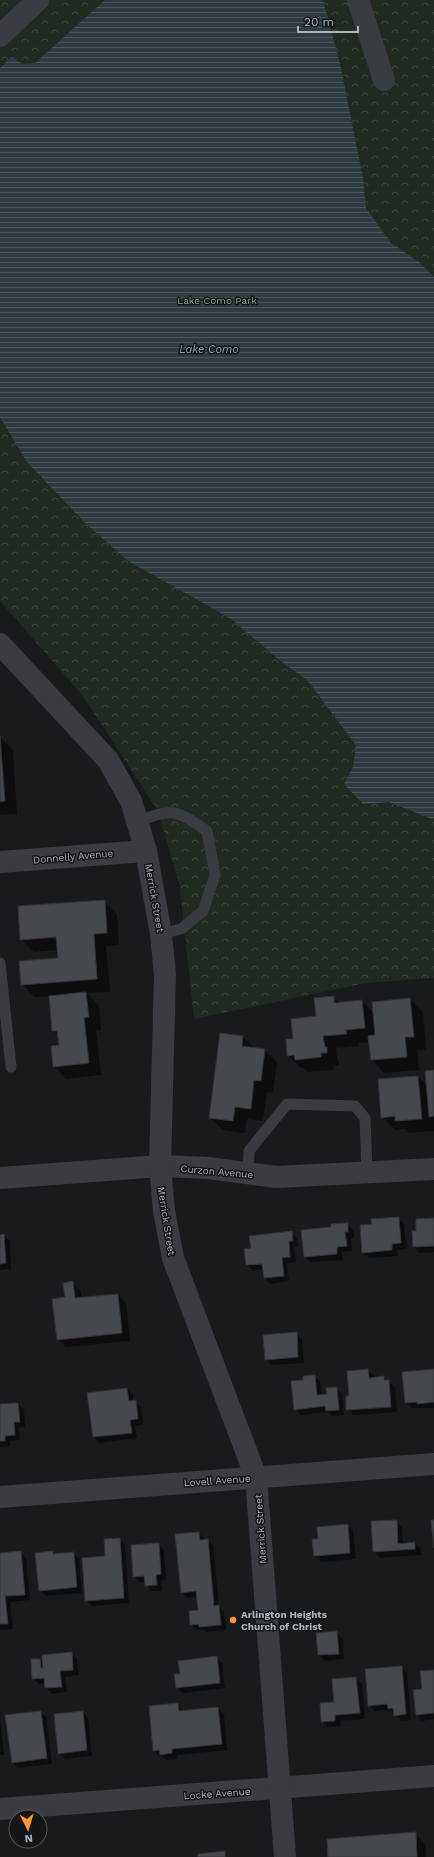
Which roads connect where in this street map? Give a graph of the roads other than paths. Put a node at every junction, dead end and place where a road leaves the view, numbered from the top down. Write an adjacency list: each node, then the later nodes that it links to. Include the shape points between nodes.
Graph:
1 (38, 0): 3 (street)
2 (358, 0): 4 (street)
3 (0, 36)
4 (384, 80)
5 (0, 644): 6 (street, Merrick Street, via 108,760 131,801)
6 (137, 822): 7 (street, Merrick Street); 9 (lane, via 162,812 182,814 207,831 215,875 203,911 181,929)
7 (146, 851): 8 (street, Donnelly Avenue); 9 (street, Merrick Street)
8 (0, 862)
9 (161, 934): 12 (street, Merrick Street, via 165,1015)
10 (0, 963): 11 (lane)
11 (12, 1067)
12 (160, 1166): 15 (street, Curzon Avenue); 16 (street, Curzon Avenue); 18 (street, Merrick Street, via 164,1211 173,1258)
13 (434, 1169): 14 (street, Curzon Avenue)
14 (367, 1172): 15 (street, Curzon Avenue, via 276,1176); 15 (lane, via 365,1118 354,1106 287,1104 249,1151)
15 (248, 1173)
16 (0, 1178)
17 (434, 1464): 18 (street, Lovell Avenue)
18 (256, 1477): 19 (street, Lovell Avenue); 21 (street, Merrick Street)
19 (0, 1497)
20 (434, 1776): 21 (street, Locke Avenue)
21 (280, 1788): 22 (street, Locke Avenue); 23 (street, Merrick Street)
22 (0, 1809)
23 (285, 1857)

